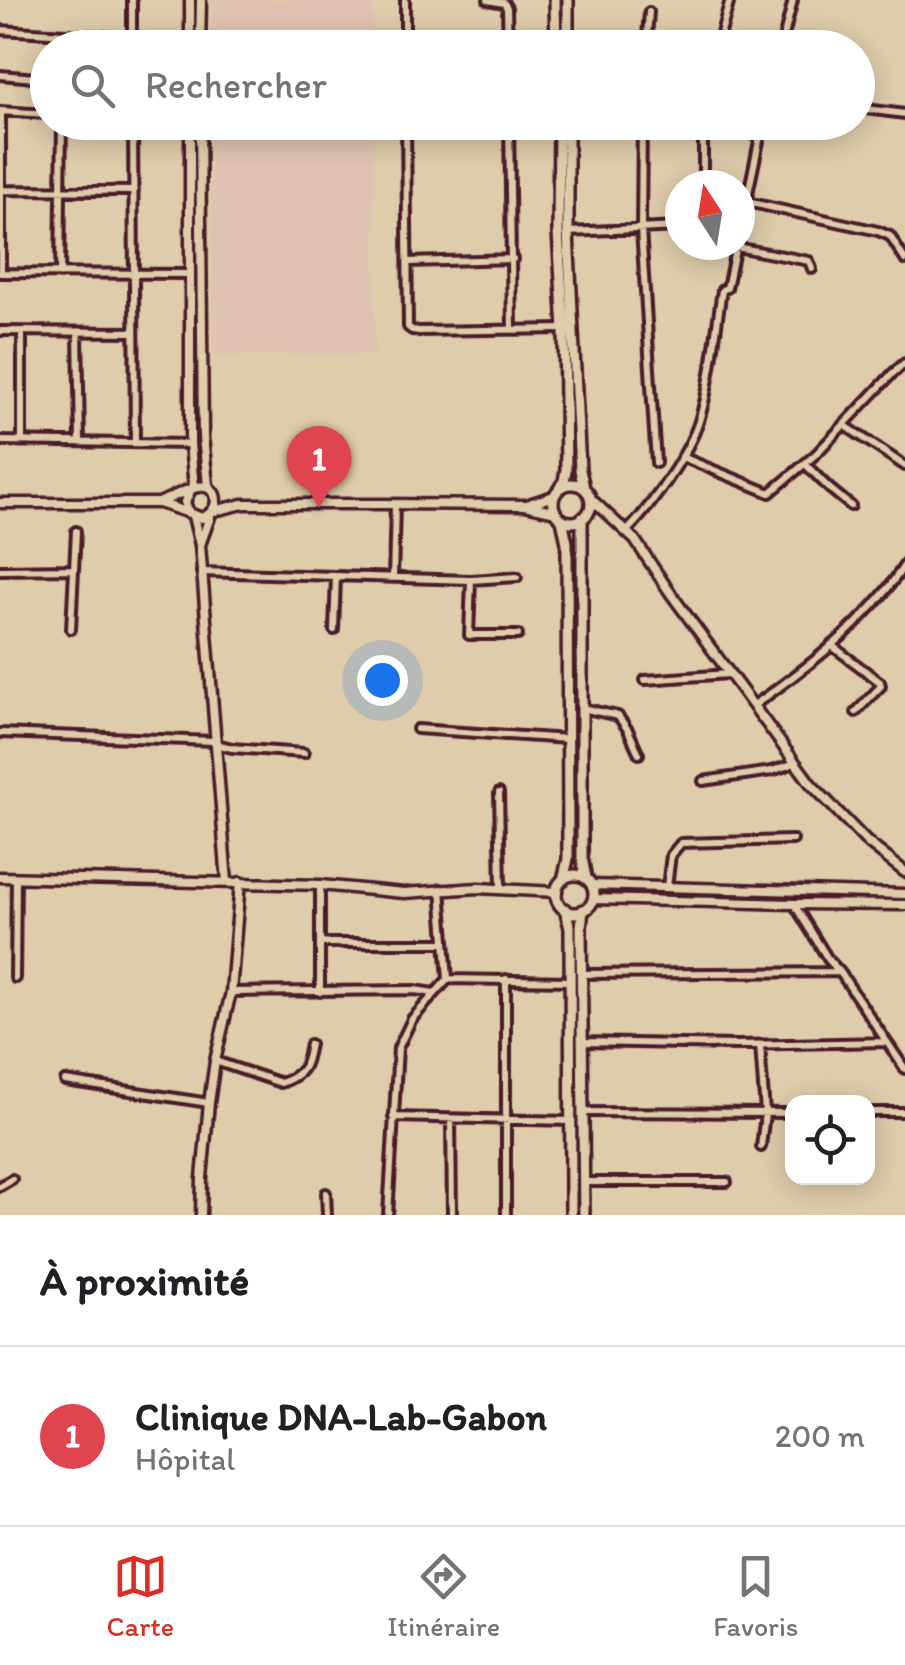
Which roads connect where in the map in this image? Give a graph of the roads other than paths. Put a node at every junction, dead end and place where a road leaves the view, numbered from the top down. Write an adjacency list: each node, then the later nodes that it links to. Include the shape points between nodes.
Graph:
1 (132, 0): 12 (street)
2 (190, 0): 13 (street)
3 (201, 0): 14 (street)
4 (405, 0): 15 (street)
5 (488, 0): 16 (street, via 507,8)
6 (555, 0): 17 (main road)
7 (568, 0): 18 (main road)
8 (730, 0): 20 (street)
9 (793, 0): 21 (street)
10 (648, 12): 19 (street)
11 (0, 30): 22 (street)
12 (132, 30)
13 (190, 30)
14 (200, 30)
15 (406, 30)
16 (508, 30)
17 (556, 30)
18 (568, 30)
19 (647, 30)
20 (722, 30)
21 (786, 30)
22 (30, 33)
23 (0, 75): 24 (street)
24 (30, 78)
25 (875, 110): 28 (street)
26 (0, 111): 27 (street); 42 (street)
27 (30, 113)
28 (905, 114)
29 (62, 140): 43 (street)
30 (133, 140): 44 (street)
31 (194, 140): 58 (street)
32 (195, 140): 78 (street, via 203,437)
33 (406, 140): 53 (street)
34 (510, 140): 50 (street)
35 (559, 140): 59 (main road)
36 (568, 140): 48 (main road)
37 (642, 140): 47 (street)
38 (703, 140): 40 (street)
39 (760, 140): 41 (street)
40 (702, 170)
41 (754, 170)
42 (0, 190): 43 (street); 55 (street)
43 (61, 190): 44 (street); 56 (street)
44 (134, 190): 57 (street)
45 (755, 204): 52 (street, via 890,236)
46 (665, 228): 47 (street)
47 (641, 229): 48 (street); 73 (street)
48 (568, 232): 76 (main road)
49 (755, 250): 54 (street, via 809,261)
50 (512, 259): 53 (street); 60 (street)
51 (733, 260): 72 (street, via 698,424)
52 (905, 260)
53 (408, 262): 60 (street, via 412,330)
54 (812, 269)
55 (0, 273): 56 (street)
56 (60, 274): 57 (street)
57 (134, 274): 58 (street); 64 (street)
58 (190, 274): 71 (street)
59 (564, 329): 60 (street); 79 (main road, via 566,470)
60 (512, 330)
61 (0, 331): 62 (street)
62 (22, 331): 63 (street); 68 (street)
63 (78, 332): 64 (street); 69 (street)
64 (134, 332): 70 (street)
65 (905, 364): 66 (street)
66 (844, 425): 74 (street); 75 (street)
67 (0, 441): 68 (street)
68 (22, 441): 69 (street)
69 (80, 442): 70 (street)
70 (135, 443): 71 (street)
71 (190, 444): 77 (street)
72 (682, 456): 74 (street, via 768,494); 92 (street)
73 (656, 463)
74 (805, 464): 86 (street)
75 (905, 466)
76 (584, 488): 79 (main road, via 572,484); 80 (main road)
77 (192, 489): 78 (street); 82 (street); 88 (street, via 185,502)
78 (212, 492): 83 (street); 87 (street)
79 (556, 493): 85 (street); 89 (main road)
80 (591, 499): 90 (main road); 92 (street)
81 (0, 503): 82 (street)
82 (159, 503): 88 (street)
83 (243, 504): 84 (street); 87 (street)
84 (395, 505): 85 (street); 101 (street)
85 (524, 505): 89 (street)
86 (851, 506)
87 (212, 512): 88 (street); 93 (street)
88 (191, 515): 93 (street)
89 (559, 516): 90 (main road); 114 (main road, via 567,543)
90 (582, 518): 110 (main road)
91 (76, 531): 95 (street)
92 (627, 531): 107 (street)
93 (200, 545): 97 (street)
94 (905, 564): 98 (street)
95 (74, 568): 96 (street); 103 (street)
96 (0, 570)
97 (201, 572): 99 (street); 115 (street)
98 (902, 573): 106 (street)
99 (336, 576): 101 (street); 104 (street)
100 (517, 577): 102 (street)
101 (393, 578): 102 (street)
102 (471, 580): 105 (street, via 469,635)
103 (71, 629)
104 (334, 630)
105 (518, 635)
106 (830, 645): 109 (street); 111 (street, via 880,682)
107 (729, 674): 108 (street); 109 (street)
108 (645, 680)
109 (753, 706): 118 (street)
110 (582, 708): 117 (street, via 618,716); 128 (main road, via 582,858)
111 (856, 712)
112 (416, 729): 114 (street)
113 (0, 733): 115 (street)
114 (568, 739): 125 (main road)
115 (214, 742): 116 (street); 126 (street)
116 (304, 753)
117 (639, 754)
118 (795, 763): 119 (street); 122 (street, via 834,810)
119 (703, 781)
120 (499, 793): 131 (street)
121 (793, 840): 130 (street, via 682,842 671,856)
122 (905, 872)
123 (16, 876): 124 (street); 126 (street); 144 (street)
124 (0, 877)
125 (563, 880): 128 (main road, via 574,875); 133 (main road)
126 (227, 882): 127 (street)
127 (240, 882): 129 (street); 148 (street)
128 (589, 882): 130 (street); 135 (main road)
129 (320, 885): 132 (street, via 404,893); 140 (street)
130 (666, 887): 134 (street)
131 (501, 888): 132 (street); 133 (street)
132 (441, 889): 141 (street)
133 (556, 892): 138 (main road)
134 (905, 894)
135 (593, 899): 136 (street); 139 (main road)
136 (794, 904): 137 (street); 142 (street)
137 (905, 905)
138 (565, 909): 139 (main road); 147 (main road)
139 (583, 910): 143 (main road)
140 (320, 943): 141 (street); 149 (street)
141 (445, 943): 145 (street)
142 (840, 972): 143 (street); 152 (street)
143 (582, 974): 151 (main road)
144 (15, 978)
145 (448, 979): 146 (street); 150 (street)
146 (506, 979): 147 (street); 166 (street)
147 (570, 982): 167 (main road)
148 (231, 992): 149 (street); 155 (street)
149 (320, 992): 150 (street)
150 (434, 993): 164 (street, via 400,1040)
151 (583, 1042): 154 (street); 159 (main road)
152 (888, 1042): 154 (street); 156 (street)
153 (310, 1044): 155 (street, via 302,1071 281,1083)
154 (760, 1044): 162 (street)
155 (215, 1061): 158 (street)
156 (905, 1070)
157 (65, 1081): 158 (street)
158 (208, 1103): 174 (street)
159 (584, 1112): 162 (street); 170 (main road)
160 (875, 1112): 161 (street)
161 (905, 1112)
162 (764, 1113): 163 (street); 168 (street)
163 (785, 1113)
164 (393, 1117): 165 (street); 176 (street)
165 (450, 1119): 166 (street); 177 (street)
166 (506, 1120): 167 (street); 178 (street)
167 (571, 1120): 179 (main road)
168 (762, 1147)
169 (12, 1179): 172 (street)
170 (584, 1182): 171 (street); 180 (main road)
171 (727, 1182)
172 (0, 1186)
173 (326, 1193): 175 (street)
174 (202, 1215)
175 (326, 1215)
176 (388, 1215)
177 (452, 1215)
178 (506, 1215)
179 (571, 1215)
180 (584, 1215)

